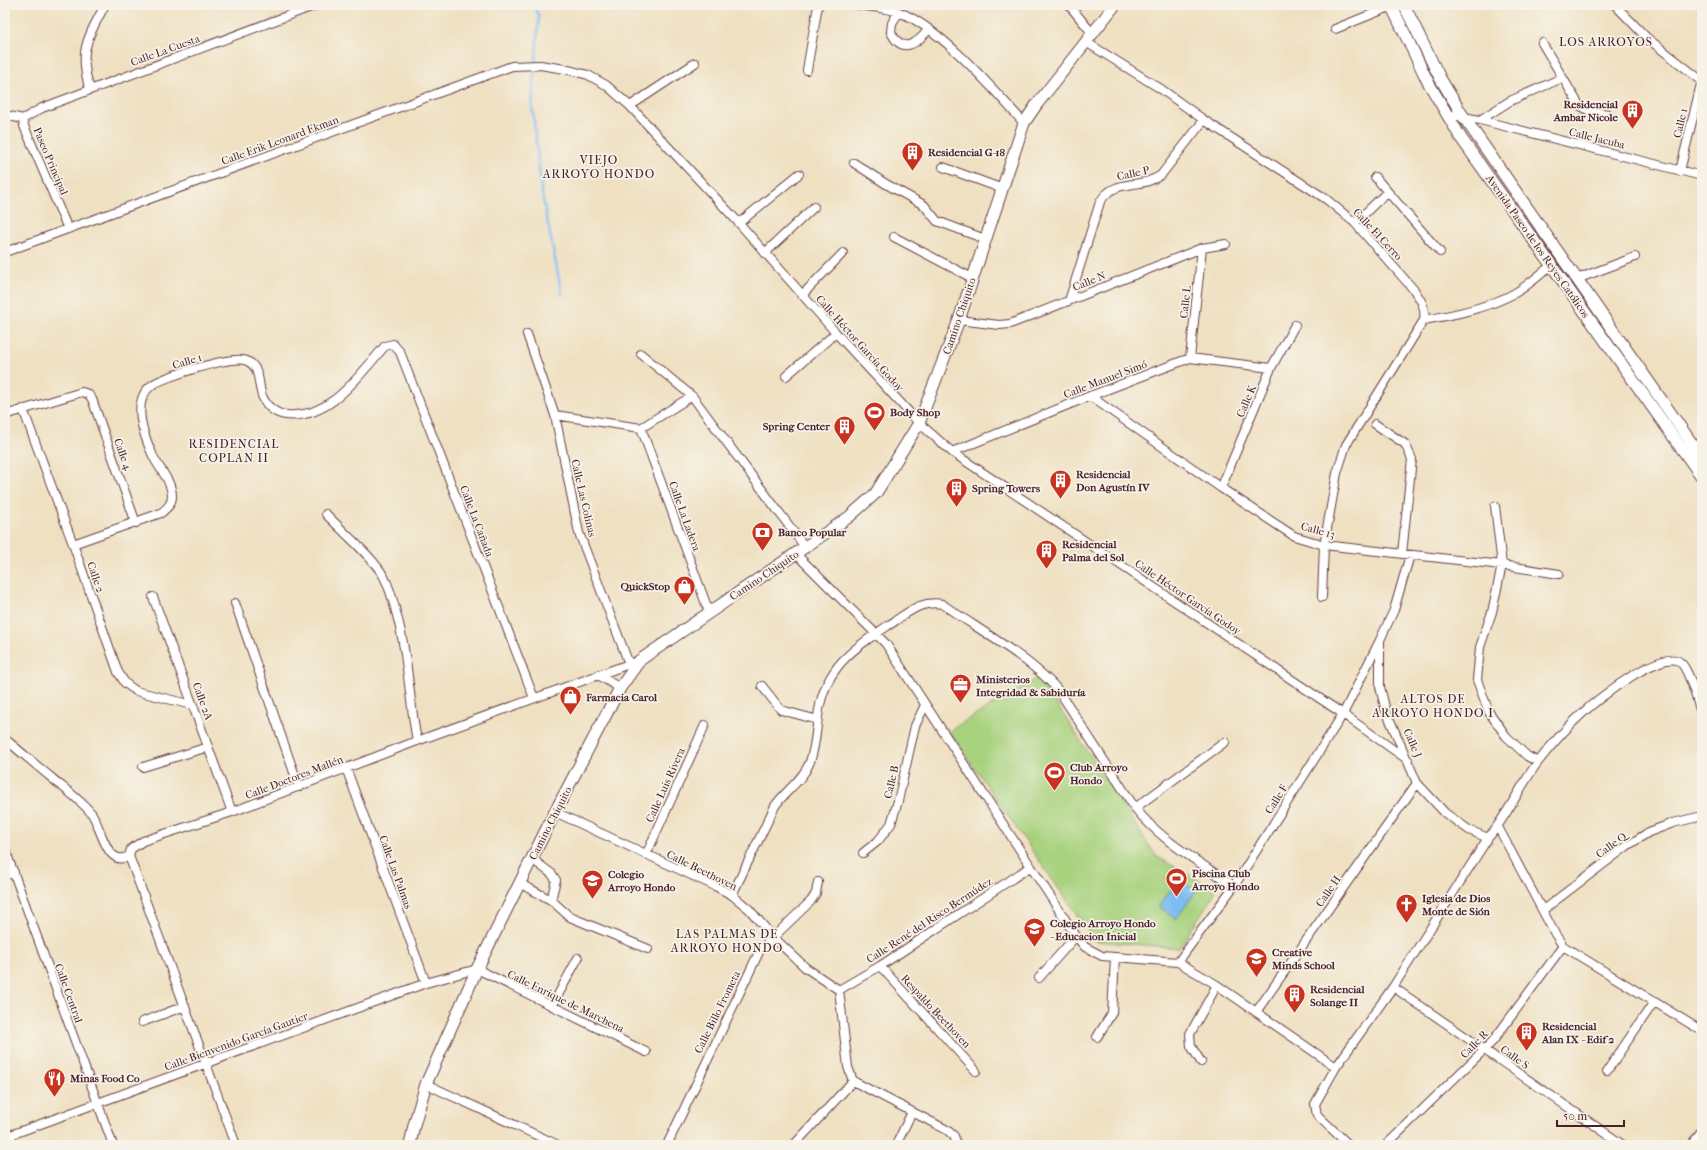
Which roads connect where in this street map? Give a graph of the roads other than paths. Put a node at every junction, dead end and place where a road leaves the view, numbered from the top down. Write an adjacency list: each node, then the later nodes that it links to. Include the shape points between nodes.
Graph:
1 (104, 5): 22 (street, via 84,49 84,71)
2 (316, 5): 22 (street, Calle La Cuesta)
3 (818, 5): 19 (street)
4 (860, 5): 10 (street)
5 (1069, 5): 14 (street, Calle El Cerro)
6 (1115, 5): 14 (main road, Camino Chiquito)
7 (1392, 5): 12 (street); 15 (main road, Avenida Paseo de los Reyes Católicos)
8 (1404, 5): 13 (main road, Avenida Paseo de los Reyes Católicos)
9 (1615, 5): 21 (street, via 1647,38)
10 (899, 12): 11 (street); 11 (street, via 892,23 891,32 898,43 911,45)
11 (928, 29): 31 (street, via 973,69)
12 (1335, 29)
13 (1418, 36): 15 (street); 27 (main road, Avenida Paseo de los Reyes Católicos)
14 (1089, 37): 29 (street, Calle El Cerro); 31 (main road, Camino Chiquito)
15 (1408, 42): 24 (main road, Avenida Paseo de los Reyes Católicos)
16 (1542, 43): 20 (street)
17 (695, 63): 23 (street)
18 (565, 69): 23 (street, Calle Héctor García Godoy, via 588,75 606,85); 43 (street, Calle Erik Leonard Ekman, via 540,65 512,66)
19 (807, 70)
20 (1562, 78): 25 (street, via 1579,104 1590,111); 30 (street, via 1510,101)
21 (1702, 81): 34 (street, Calle 1)
22 (90, 90): 28 (street, Calle La Cuesta, via 42,108)
23 (630, 106): 41 (street, Calle Héctor García Godoy)
24 (1446, 114): 27 (street, Calle Jacuba); 53 (main road, Avenida Paseo de los Reyes Católicos)
25 (1608, 114)
26 (5, 115): 28 (street, Paseo Principal)
27 (1462, 116): 30 (street, Calle Jacuba); 55 (main road, Avenida Paseo de los Reyes Católicos)
28 (23, 119): 43 (street, Paseo Principal)
29 (1204, 120): 42 (street, Calle El Cerro, via 1326,199); 58 (street, Calle P, via 1161,175 1151,181 1116,187 1103,196)
30 (1480, 120): 34 (street, Calle Jacuba)
31 (1024, 123): 38 (main road, Camino Chiquito)
32 (854, 163): 45 (street, via 924,205 937,221)
33 (943, 167): 38 (street)
34 (1680, 171): 36 (street, Calle Jacuba)
35 (799, 174): 41 (street)
36 (1702, 176)
37 (1375, 177): 39 (street)
38 (1003, 189): 45 (main road, Camino Chiquito)
39 (1387, 192): 42 (street); 49 (street)
40 (814, 207): 50 (street)
41 (739, 223): 50 (street, Calle Héctor García Godoy)
42 (1355, 223): 61 (street, Calle El Cerro, via 1414,290 1422,302)
43 (68, 229): 48 (street, Calle Erik Leonard Ekman)
44 (894, 237): 54 (street)
45 (985, 239): 54 (main road, Camino Chiquito)
46 (1226, 244): 47 (street, Calle N)
47 (1202, 248): 58 (street, Calle N); 67 (street, Calle L)
48 (5, 252)
49 (1440, 252)
50 (765, 253): 56 (street, Calle Héctor García Godoy)
51 (843, 253): 56 (street)
52 (1635, 257): 55 (street)
53 (1552, 265): 59 (main road, Avenida Paseo de los Reyes Católicos); 61 (street, via 1516,293 1456,314)
54 (972, 278): 60 (main road, Camino Chiquito)
55 (1577, 279): 57 (main road, Avenida Paseo de los Reyes Católicos)
56 (802, 295): 63 (street, Calle Héctor García Godoy)
57 (1590, 297): 59 (main road); 79 (main road, Avenida Paseo de los Reyes Católicos)
58 (1069, 301): 60 (street, Calle N, via 1010,324)
59 (1580, 305): 80 (main road, Avenida Paseo de los Reyes Católicos)
60 (959, 320): 75 (main road, Camino Chiquito)
61 (1424, 320): 86 (street, via 1346,445 1337,474)
62 (1295, 325): 68 (street, Calle K)
63 (836, 333): 69 (street); 75 (street, Calle Héctor García Godoy)
64 (526, 334): 74 (street, Calle Las Colinas)
65 (400, 352): 84 (street, Calle 1, via 393,344 385,346 350,387 322,408 297,417 282,415 272,410 262,398 256,370 247,361 233,358 181,373 151,386 142,397 140,413 153,456 168,480 172,496 170,505 162,513); 102 (street, Calle La Cañada)
66 (641, 354): 70 (street)
67 (1190, 358): 68 (street, Calle Manuel Simó); 71 (street, Calle Manuel Simó)
68 (1271, 368): 81 (street, Calle K)
69 (786, 376)
70 (692, 396): 77 (street); 87 (street)
71 (1090, 396): 78 (street, Calle Manuel Simó); 81 (street, Calle 13)
72 (23, 409): 73 (street); 84 (street, Calle 4, via 82,392 88,394 92,399); 85 (street, Calle 2)
73 (5, 415)
74 (555, 415): 77 (street); 98 (street, Calle Las Colinas, via 579,533)
75 (919, 423): 78 (street, Calle Héctor García Godoy); 87 (main road, Camino Chiquito, via 876,493 849,517)
76 (1375, 424): 88 (street, Calle J, via 1405,444 1412,459)
77 (641, 428): 94 (street, Calle La Ladera)
78 (952, 452): 105 (street, Calle Héctor García Godoy)
79 (1702, 458)
80 (1702, 478)
81 (1221, 488): 86 (street, Calle 13, via 1294,536)
82 (1495, 506): 89 (street)
83 (326, 514): 110 (street, via 384,576 401,631)
84 (136, 523): 85 (street, Calle 1)
85 (74, 544): 103 (street, Calle 2, via 118,672 125,683 136,691)
86 (1324, 545): 88 (street, Calle 13); 92 (street)
87 (801, 551): 94 (main road, Camino Chiquito); 95 (street)
88 (1406, 554): 89 (street, Calle 13); 96 (street, Calle J, via 1394,610)
89 (1502, 565): 90 (street, Calle 13); 114 (street, via 1492,612 1480,647 1478,680 1489,712 1506,736 1527,756)
90 (1559, 574)
91 (153, 597): 103 (street, Calle 2A)
92 (1322, 597)
93 (235, 603): 118 (street)
94 (709, 612): 97 (main road, Camino Chiquito)
95 (877, 633): 104 (street); 107 (street, via 839,663 826,686); 119 (street, via 915,608 927,603 942,604 1033,666 1059,691)
96 (1380, 640): 105 (street, Calle F); 113 (street, Calle J, via 1380,687 1386,711)
97 (640, 660): 98 (street, Calle Doctores Mallén); 101 (main road, Camino Chiquito)
98 (630, 664): 99 (street, Calle Doctores Mallén)
99 (598, 675): 101 (street); 102 (street, Calle Doctores Mallén)
100 (762, 686): 107 (street, via 781,710)
101 (620, 688): 121 (main road, Camino Chiquito)
102 (534, 698): 110 (street, Calle Doctores Mallén)
103 (192, 705): 112 (street, Calle 2A)
104 (925, 706): 126 (street, Calle B, via 915,726 891,824); 130 (street)
105 (1343, 714): 113 (street, Calle Héctor García Godoy); 135 (street, Calle F)
106 (1702, 715): 114 (street, via 1686,670 1680,662 1661,661 1644,668 1592,706)
107 (818, 720): 136 (street, via 807,770 775,806)
108 (705, 725): 127 (street, Calle Luis Rivera)
109 (5, 739): 128 (street, via 87,808 114,857 119,859)
110 (417, 741): 116 (street, Calle Doctores Mallén)
111 (1225, 742): 119 (street)
112 (208, 747): 115 (street); 120 (street, Calle 2A)
113 (1408, 760): 117 (street, Calle J)
114 (1538, 762): 123 (street)
115 (143, 767)
116 (346, 768): 118 (street, Calle Doctores Mallén); 149 (street, Calle Las Palmas)
117 (1417, 783): 124 (street, Calle J, via 1446,813 1469,830); 156 (street, Calle H)
118 (299, 787): 120 (street, Calle Doctores Mallén)
119 (1135, 808): 135 (street, via 1160,835)
120 (232, 812): 128 (street, Calle Doctores Mallén, via 143,841 131,849)
121 (555, 812): 127 (street, Calle Beethoven); 129 (main road, Camino Chiquito)
122 (1702, 816): 138 (street, Calle Q, via 1649,832)
123 (1498, 827): 124 (street); 138 (street)
124 (1488, 838): 151 (street)
125 (5, 849): 131 (street, Calle Central)
126 (863, 854)
127 (646, 855): 136 (street, Calle Beethoven)
128 (129, 856): 154 (street)
129 (532, 859): 134 (main road, Camino Chiquito); 137 (street, via 556,880)
130 (1030, 867): 139 (street); 146 (street, Calle René del Risco Bermúdez)
131 (14, 872): 132 (street); 169 (street, Calle Central)
132 (5, 875)
133 (818, 882): 140 (street, Calle Billo Frometa, via 811,901)
134 (519, 883): 137 (street); 147 (main road, Camino Chiquito)
135 (1234, 886): 145 (street, Calle F)
136 (732, 895): 140 (street, Calle Beethoven)
137 (551, 900): 142 (street, via 570,916)
138 (1543, 910): 141 (street)
139 (1076, 936): 144 (street, via 1085,947 1102,956); 148 (street)
140 (773, 937): 152 (street, Calle Beethoven, via 806,968); 178 (street, Calle Billo Frometa, via 760,950 745,979)
141 (1563, 946): 153 (street); 160 (street, Calle R, via 1534,988)
142 (648, 949)
143 (578, 958): 155 (street)
144 (1115, 958): 145 (street); 159 (street, via 1112,1013)
145 (1178, 962): 150 (street)
146 (880, 966): 152 (street, Calle René del Risco Bermúdez); 165 (street, Respaldo Beethoven)
147 (477, 969): 149 (street, Calle Bienvenido García Gautier); 155 (street, Calle Enrique de Marchena); 168 (main road, Camino Chiquito)
148 (1039, 978)
149 (426, 983): 163 (street, Calle Bienvenido García Gautier)
150 (1217, 985): 156 (street); 162 (street, via 1190,1034 1192,1046)
151 (1393, 987): 160 (street, Calle S); 164 (street)
152 (839, 990): 167 (street, via 848,1067)
153 (1654, 1002): 158 (street); 166 (street)
154 (185, 1006): 157 (street); 163 (street)
155 (552, 1006): 161 (street, Calle Enrique de Marchena)
156 (1256, 1012): 164 (street)
157 (142, 1022)
158 (1702, 1031)
159 (1097, 1037)
160 (1485, 1049): 183 (street, Calle R); 184 (street, Calle S)
161 (646, 1052)
162 (1201, 1062)
163 (206, 1063): 169 (street, Calle Bienvenido García Gautier); 175 (street)
164 (1336, 1067): 182 (street, via 1315,1104 1317,1115)
165 (976, 1071)
166 (1607, 1071)
167 (853, 1081): 170 (street); 179 (street)
168 (426, 1084): 176 (main road, Camino Chiquito); 177 (street)
169 (97, 1103): 172 (street, Calle Bienvenido García Gautier); 174 (street, Calle Central)
170 (912, 1112): 180 (street); 181 (street, via 947,1130 954,1136)
171 (1702, 1130): 185 (street)
172 (8, 1136): 173 (street)
173 (14, 1145)
174 (113, 1145)
175 (236, 1145)
176 (410, 1145)
177 (558, 1145)
178 (667, 1145)
179 (794, 1145)
180 (896, 1145)
181 (957, 1145)
182 (1349, 1145)
183 (1386, 1145)
184 (1623, 1145)
185 (1691, 1145)

